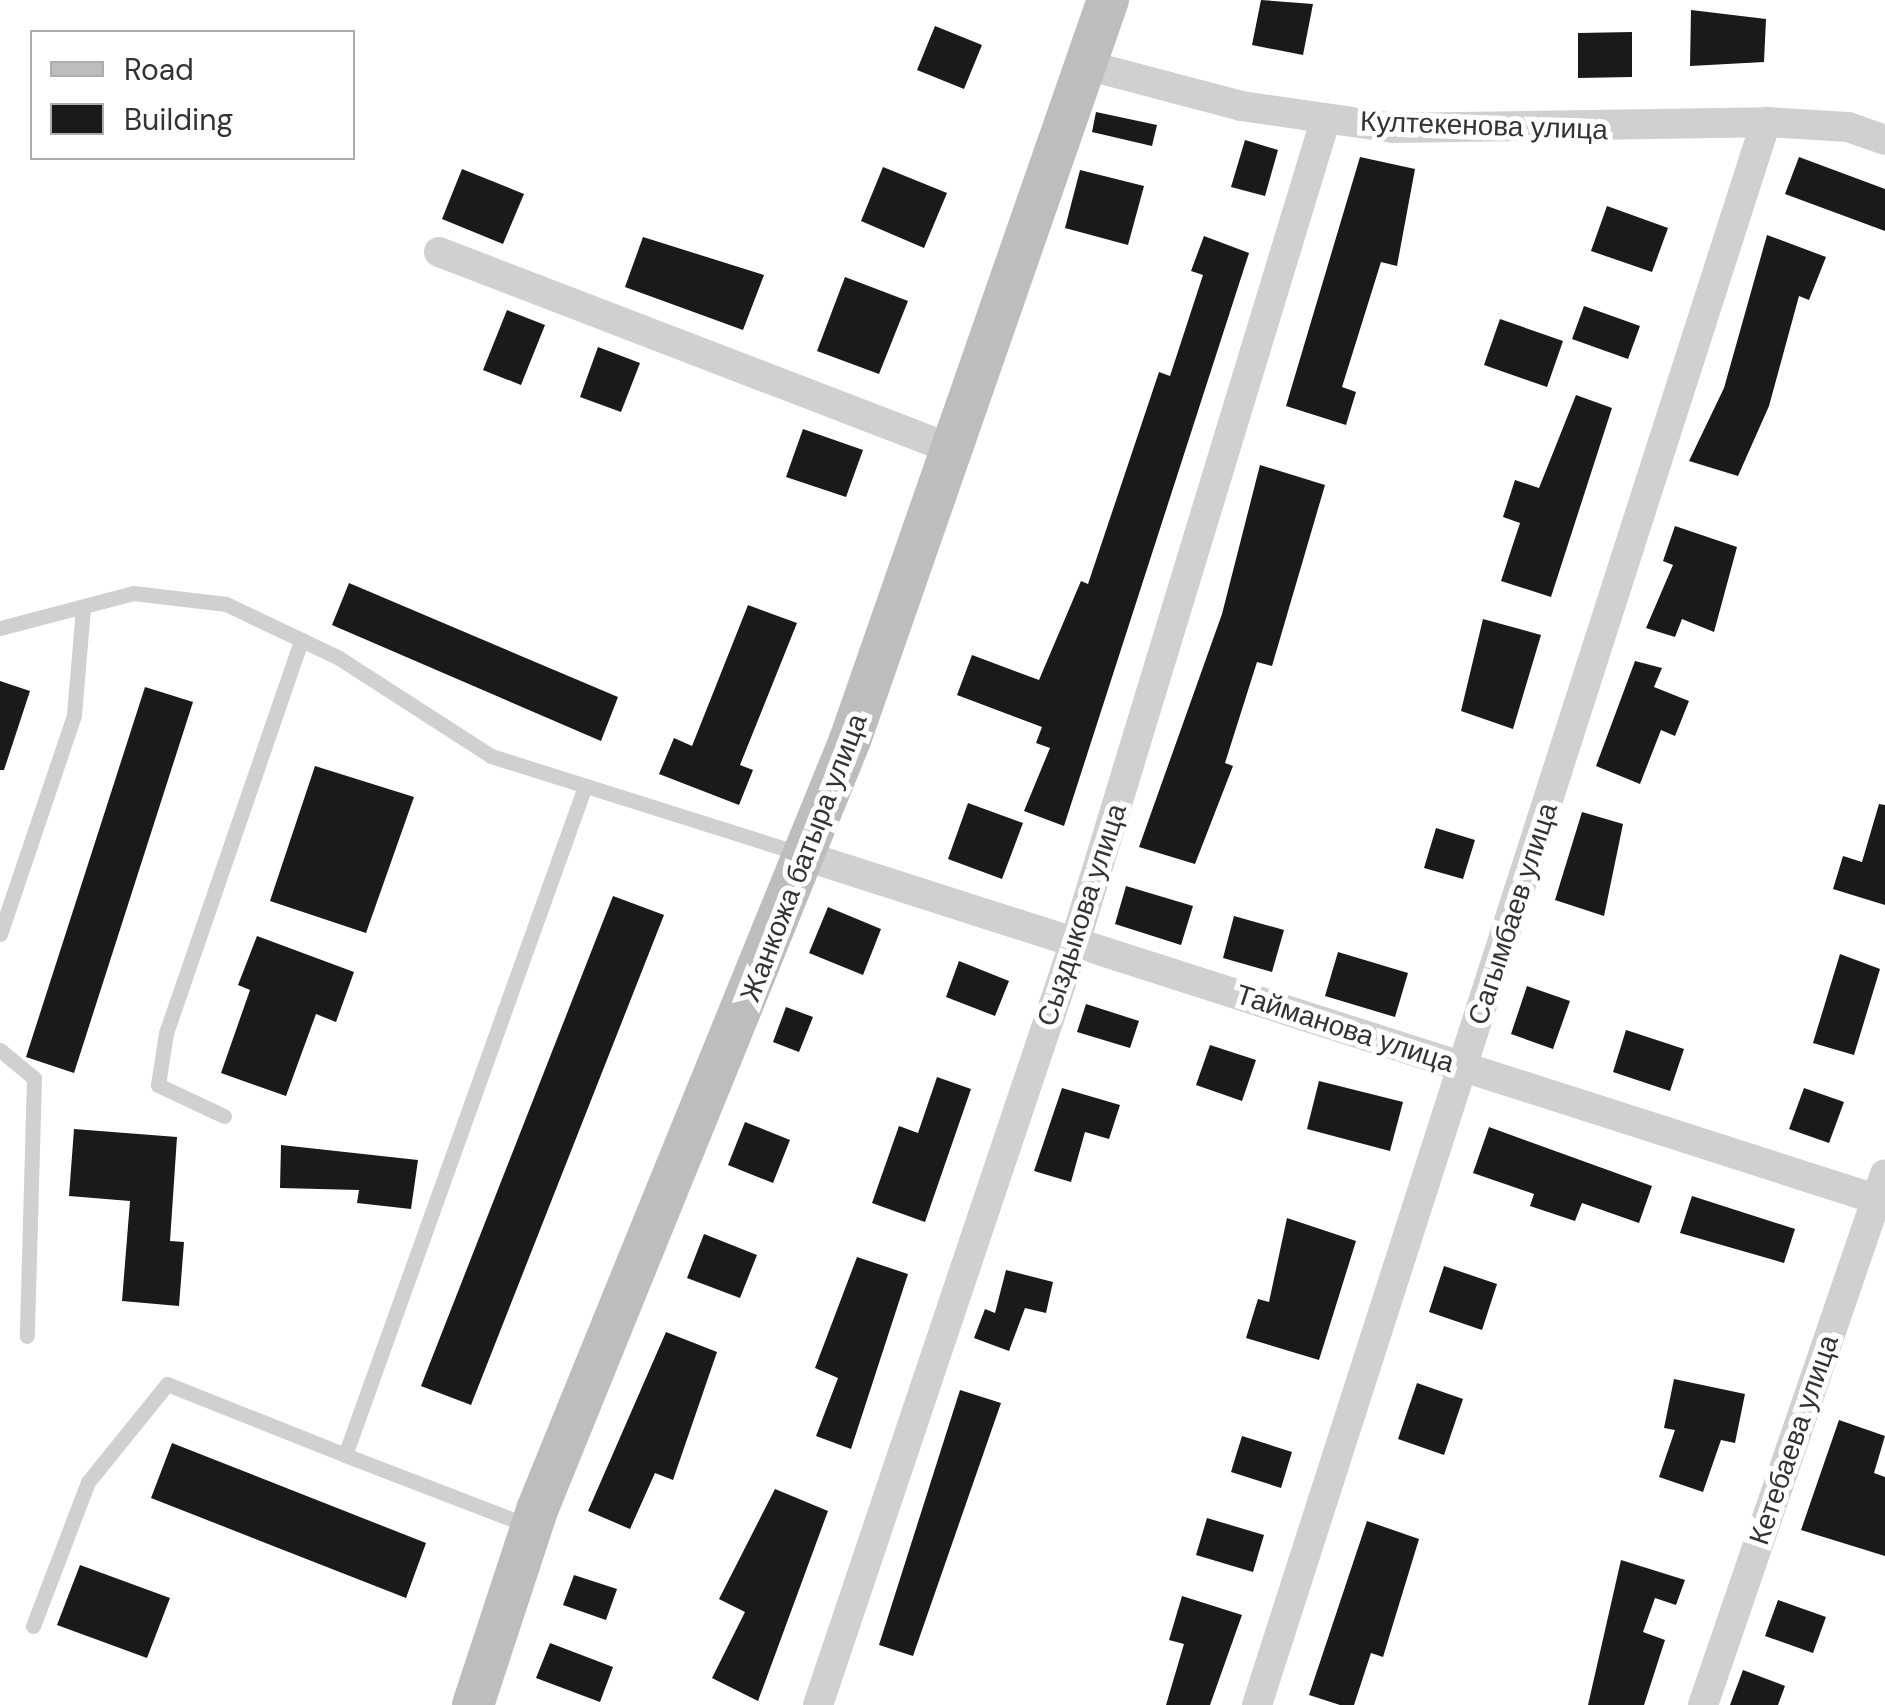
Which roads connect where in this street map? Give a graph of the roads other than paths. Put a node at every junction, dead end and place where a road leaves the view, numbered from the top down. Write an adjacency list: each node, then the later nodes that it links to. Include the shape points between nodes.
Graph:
1 (1108, 0): 2 (street, Жанкожа батыра улица)
2 (1086, 65): 3 (street, Култекенова улица); 7 (street, Жанкожа батыра улица)
3 (1326, 118): 4 (street, Култекенова улица, via 1621,130); 14 (street, Сыздыкова улица)
4 (1766, 122): 5 (street, Култекенова улица, via 1848,127); 16 (street, Сагымбаев улица)
5 (1885, 140)
6 (438, 252): 7 (street)
7 (952, 449): 12 (street, Жанкожа батыра улица)
8 (84, 606): 9 (lane); 10 (lane, via 133,593 226,604); 13 (lane, via 74,715)
9 (0, 628)
10 (301, 640): 11 (lane, via 491,756); 17 (lane, via 166,1033 158,1085)
11 (585, 786): 12 (lane); 20 (lane)
12 (805, 856): 14 (street, Тайманова улица); 21 (street, Жанкожа батыра улица)
13 (0, 934)
14 (1075, 942): 16 (street, Тайманова улица); 24 (street, Сыздыкова улица)
15 (0, 1050): 19 (lane, via 34,1078)
16 (1464, 1067): 18 (street, Тайманова улица); 25 (street, Сагымбаев улица)
17 (224, 1116)
18 (1882, 1192): 26 (street, Кетебаева улица)
19 (27, 1336)
20 (345, 1455): 21 (lane); 22 (lane, via 167,1384 88,1482)
21 (532, 1526): 23 (street, Жанкожа батыра улица)
22 (33, 1626)
23 (473, 1705)
24 (818, 1705)
25 (1258, 1705)
26 (1703, 1705)

